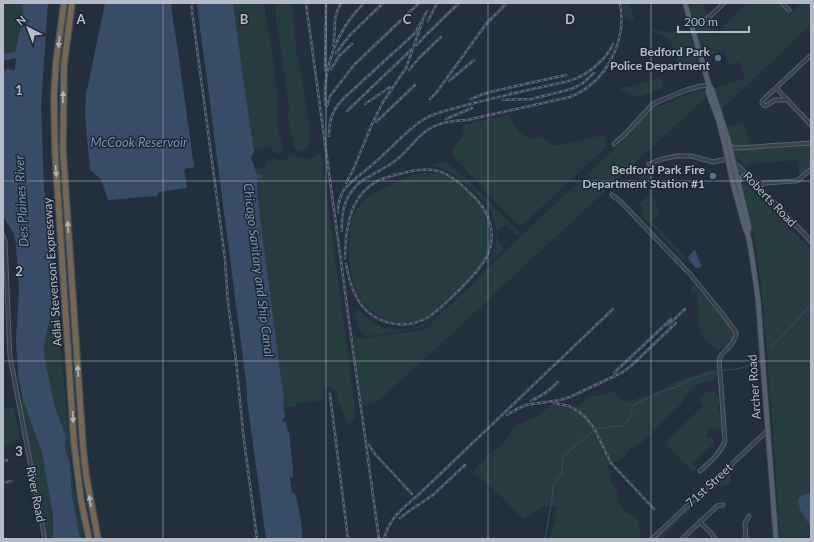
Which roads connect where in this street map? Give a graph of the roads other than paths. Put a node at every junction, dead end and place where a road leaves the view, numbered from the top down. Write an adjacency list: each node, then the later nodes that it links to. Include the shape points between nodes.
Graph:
1 (64, 3): 37 (highway, Adlai Stevenson Expressway, one-way to 37, via 54,96 55,151 74,443)
2 (72, 3): 38 (highway, Adlai Stevenson Expressway, one-way to 2, via 83,446 63,151 64,65)
3 (685, 3): 7 (main road, Archer Road)
4 (724, 3): 7 (street, via 707,19)
5 (782, 3): 6 (street)
6 (788, 10)
7 (691, 24): 9 (main road, Archer Road)
8 (811, 55): 10 (street)
9 (709, 85): 14 (street, via 686,90 652,105); 15 (main road, Archer Road, via 720,111); 18 (main road, Archer Road, via 708,92 718,119)
10 (776, 88): 11 (street); 11 (street, via 762,103 766,106 775,100)
11 (787, 100): 12 (street)
12 (811, 125)
13 (811, 142): 16 (street)
14 (614, 144)
15 (729, 146): 16 (street); 17 (main road, Archer Road)
16 (736, 148): 17 (street)
17 (730, 153): 19 (main road, Archer Road)
18 (727, 159): 19 (street, Roberts Road); 20 (street, via 713,162 691,156 669,157); 28 (main road, Archer Road)
19 (733, 163): 23 (street, Roberts Road); 25 (main road, Archer Road)
20 (649, 164)
21 (811, 169): 22 (street)
22 (807, 173): 24 (street); 26 (street, via 796,181 765,183)
23 (747, 174): 25 (main road); 26 (street, Roberts Road)
24 (811, 177)
25 (738, 183): 28 (main road, Archer Road, via 749,227)
26 (758, 186): 30 (street, Roberts Road)
27 (612, 195): 32 (street, via 690,274 736,332 734,341 719,359 725,441 718,455)
28 (748, 233): 31 (main road, Archer Road, via 758,299)
29 (3, 235): 36 (street, River Road, via 10,357)
30 (811, 241)
31 (767, 431): 39 (street, 71st Street); 43 (main road, Archer Road)
32 (700, 471)
33 (723, 505): 35 (street, via 716,506)
34 (749, 516): 42 (street, via 745,523)
35 (700, 522): 40 (street); 41 (street)
36 (45, 539)
37 (89, 539)
38 (98, 539)
39 (652, 539)
40 (682, 539)
41 (715, 539)
42 (746, 539)
43 (776, 539)

